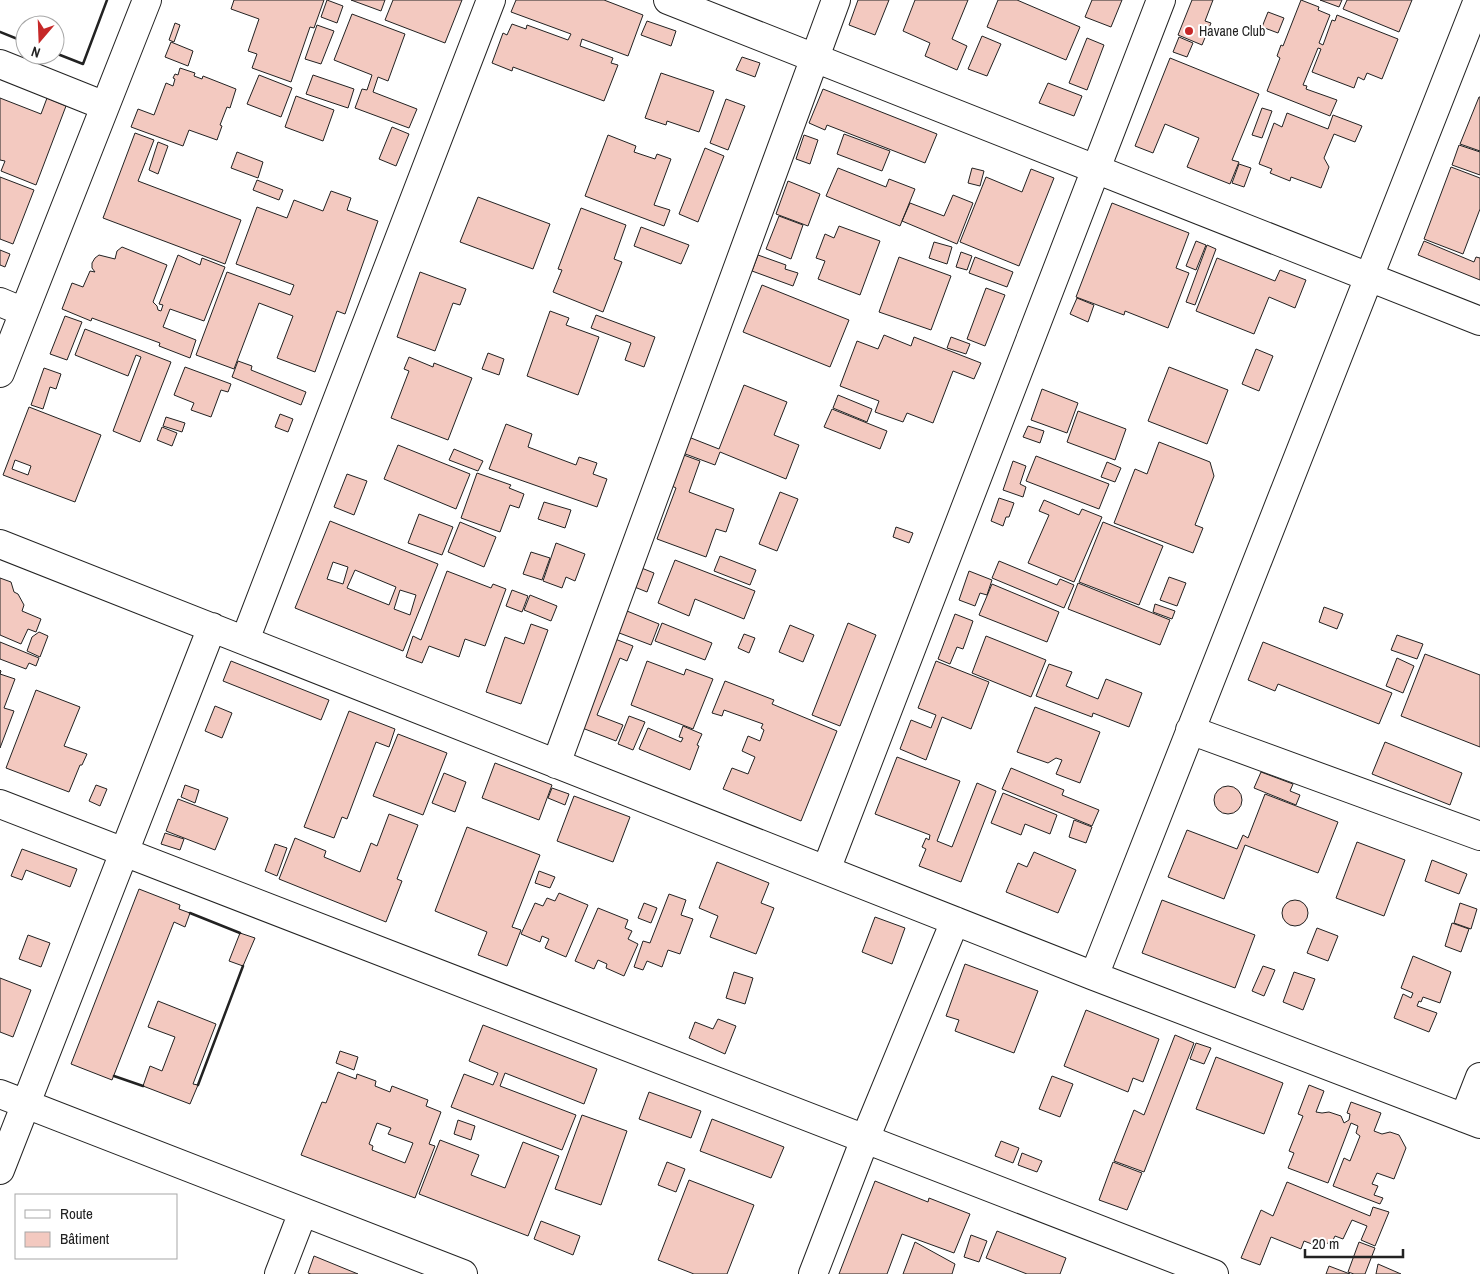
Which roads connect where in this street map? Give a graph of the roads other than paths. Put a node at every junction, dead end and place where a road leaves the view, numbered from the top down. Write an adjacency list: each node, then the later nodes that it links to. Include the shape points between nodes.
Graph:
1 (147, 0): 9 (street)
2 (491, 0): 17 (street)
3 (668, 0): 7 (street)
4 (836, 0): 7 (street)
5 (1161, 0): 10 (street)
6 (1478, 0): 11 (street)
7 (815, 58): 10 (street); 19 (street)
8 (0, 64): 9 (street)
9 (105, 106): 12 (street)
10 (1096, 169): 11 (street); 23 (street)
11 (1368, 277): 13 (street); 18 (street)
12 (12, 307): 14 (street)
13 (1480, 321)
14 (0, 373)
15 (0, 544): 16 (street)
16 (212, 627): 17 (street); 22 (street)
17 (245, 640): 19 (street)
18 (1190, 730): 21 (street); 25 (street)
19 (556, 764): 23 (street)
20 (0, 804): 22 (street)
21 (1480, 836)
22 (124, 852): 28 (street); 30 (street)
23 (826, 870): 24 (street)
24 (955, 921): 25 (street); 30 (street)
25 (1094, 976): 29 (street)
26 (1480, 1077): 29 (street)
27 (0, 1094): 28 (street)
28 (26, 1104): 31 (street); 32 (street)
29 (1472, 1121)
30 (865, 1139): 35 (street); 36 (street)
31 (0, 1170)
32 (303, 1212): 33 (street); 34 (street)
33 (279, 1274)
34 (463, 1274)
35 (812, 1274)
36 (1214, 1274)

